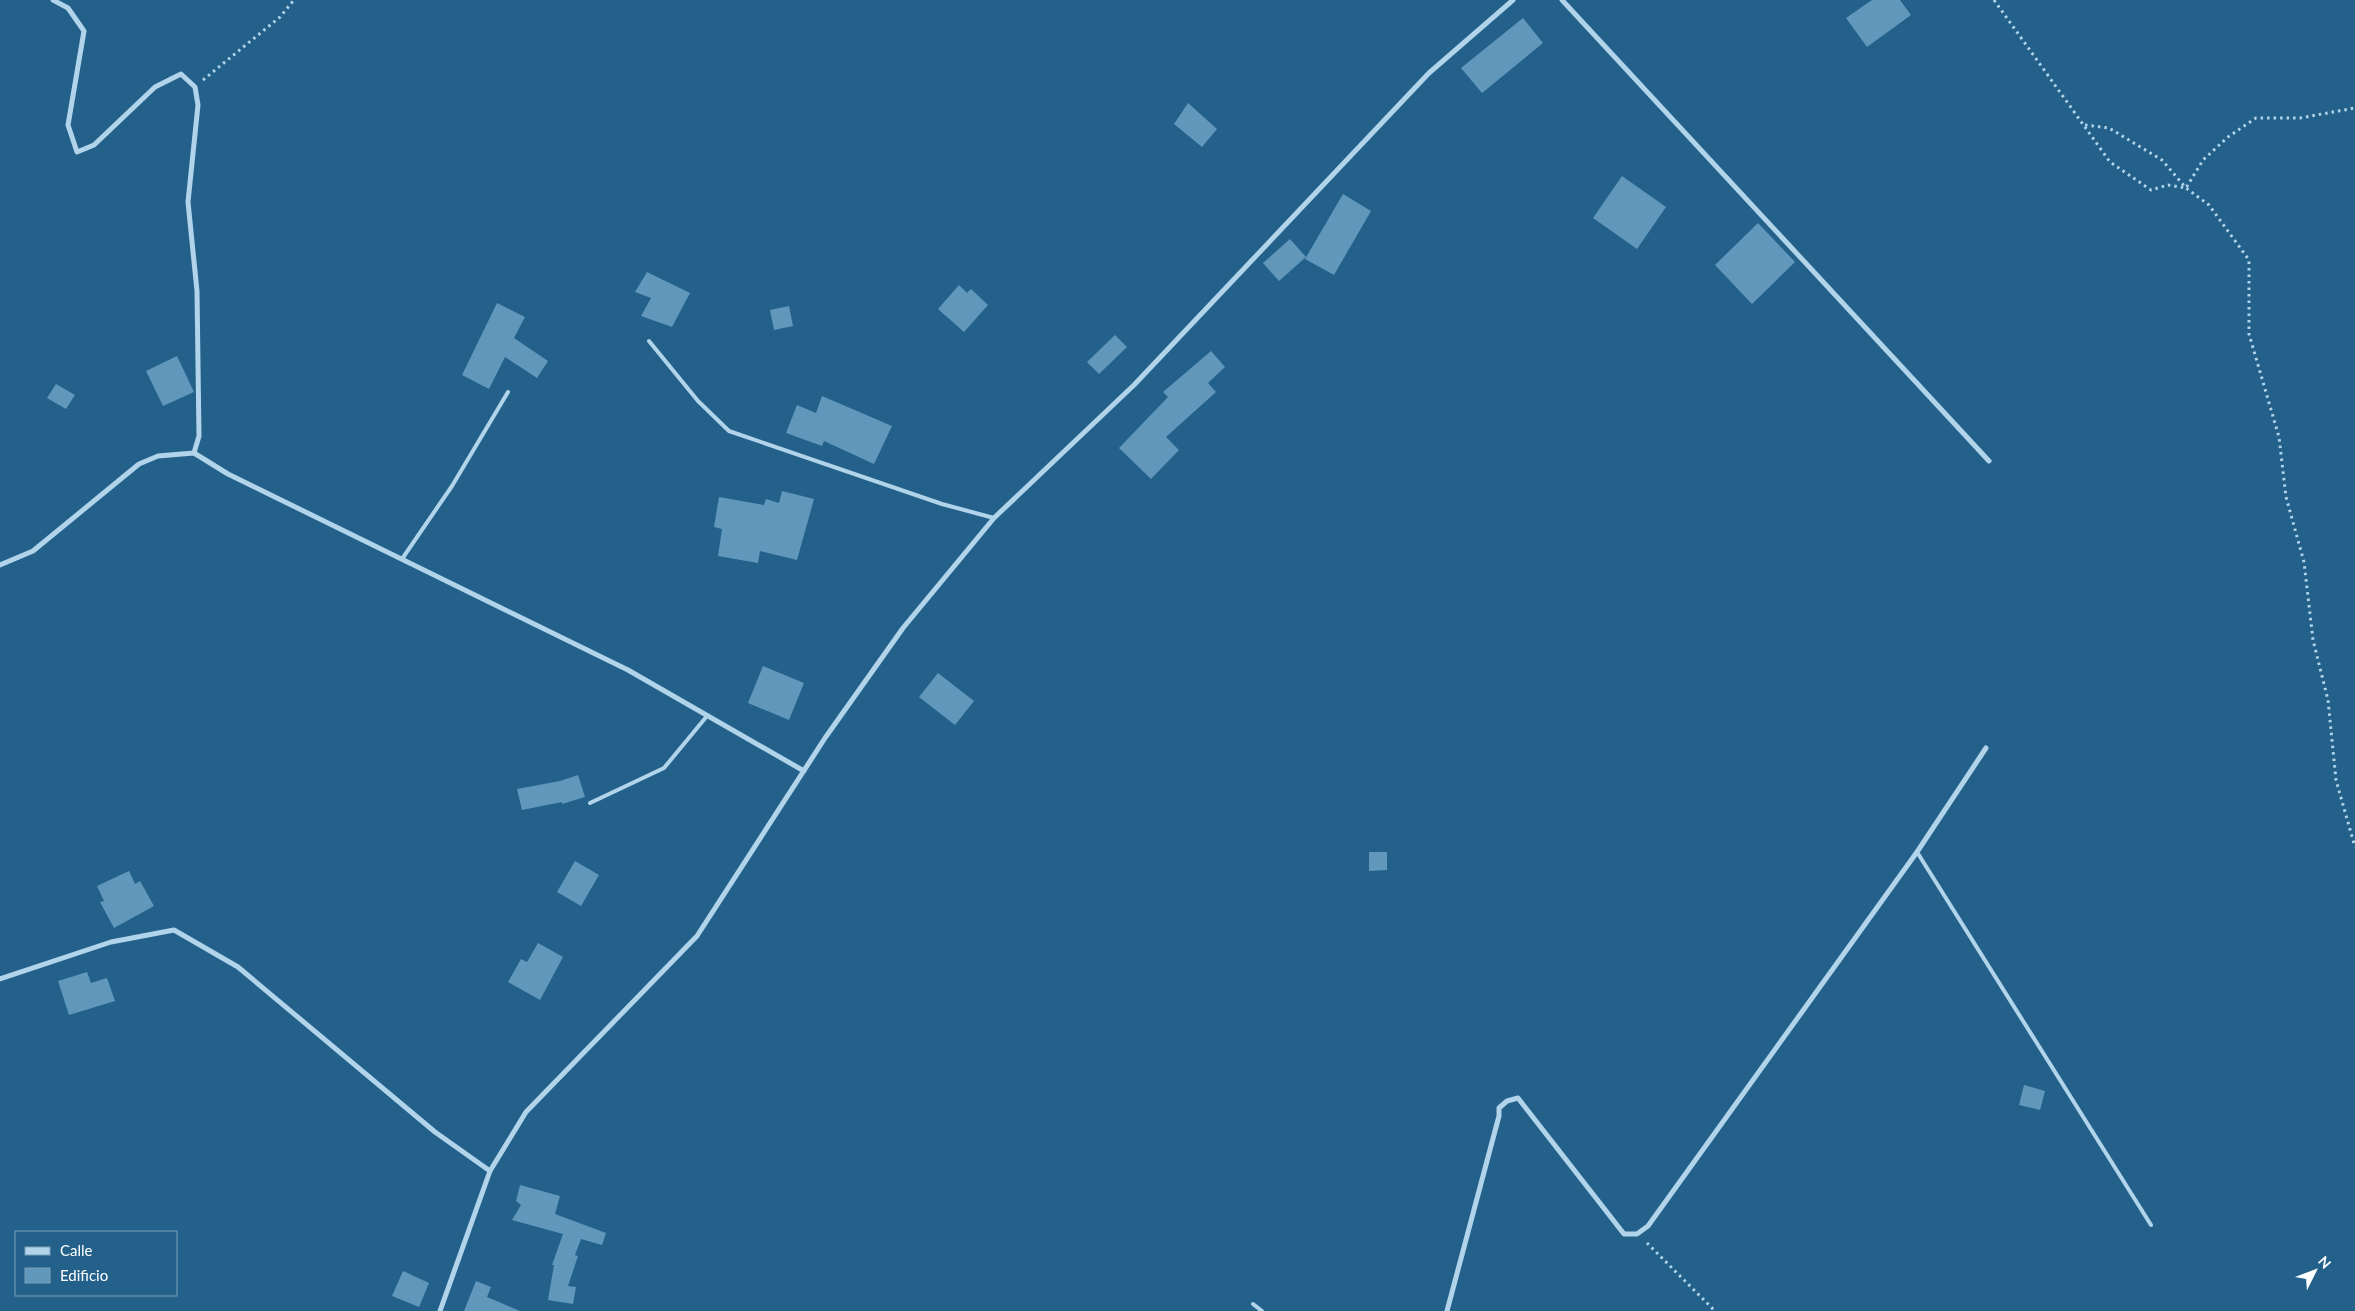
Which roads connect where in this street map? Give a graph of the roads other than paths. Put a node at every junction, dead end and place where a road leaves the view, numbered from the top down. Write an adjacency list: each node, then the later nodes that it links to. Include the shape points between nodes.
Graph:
1 (53, 0): 6 (street, via 68,8 84,31 68,125 77,152 94,145 154,87 181,74 195,87 198,105 188,202 197,291 199,436)
2 (1513, 0): 8 (street, via 1429,73 1134,386)
3 (1562, 0): 7 (street)
4 (649, 341): 8 (lane, via 698,401 729,431 942,504)
5 (508, 392): 9 (lane, via 452,486)
6 (194, 453): 9 (street, via 228,474); 10 (street, via 158,456 139,464 33,551)
7 (1989, 461)
8 (994, 518): 13 (street, via 904,628 824,738)
9 (402, 559): 11 (street, via 628,670)
10 (0, 565)
11 (707, 716): 13 (street); 14 (lane, via 664,768)
12 (1986, 748): 15 (street)
13 (804, 772): 17 (street, via 697,936 526,1112)
14 (590, 803)
15 (1917, 852): 18 (lane); 22 (street, via 1648,1226 1637,1234 1624,1234 1518,1098 1499,1108)
16 (0, 979): 17 (street, via 111,942 174,930 238,967 435,1132)
17 (490, 1171): 20 (street)
18 (2151, 1225)
19 (1253, 1304): 21 (lane)
20 (440, 1311)
21 (1262, 1311)
22 (1447, 1311)

